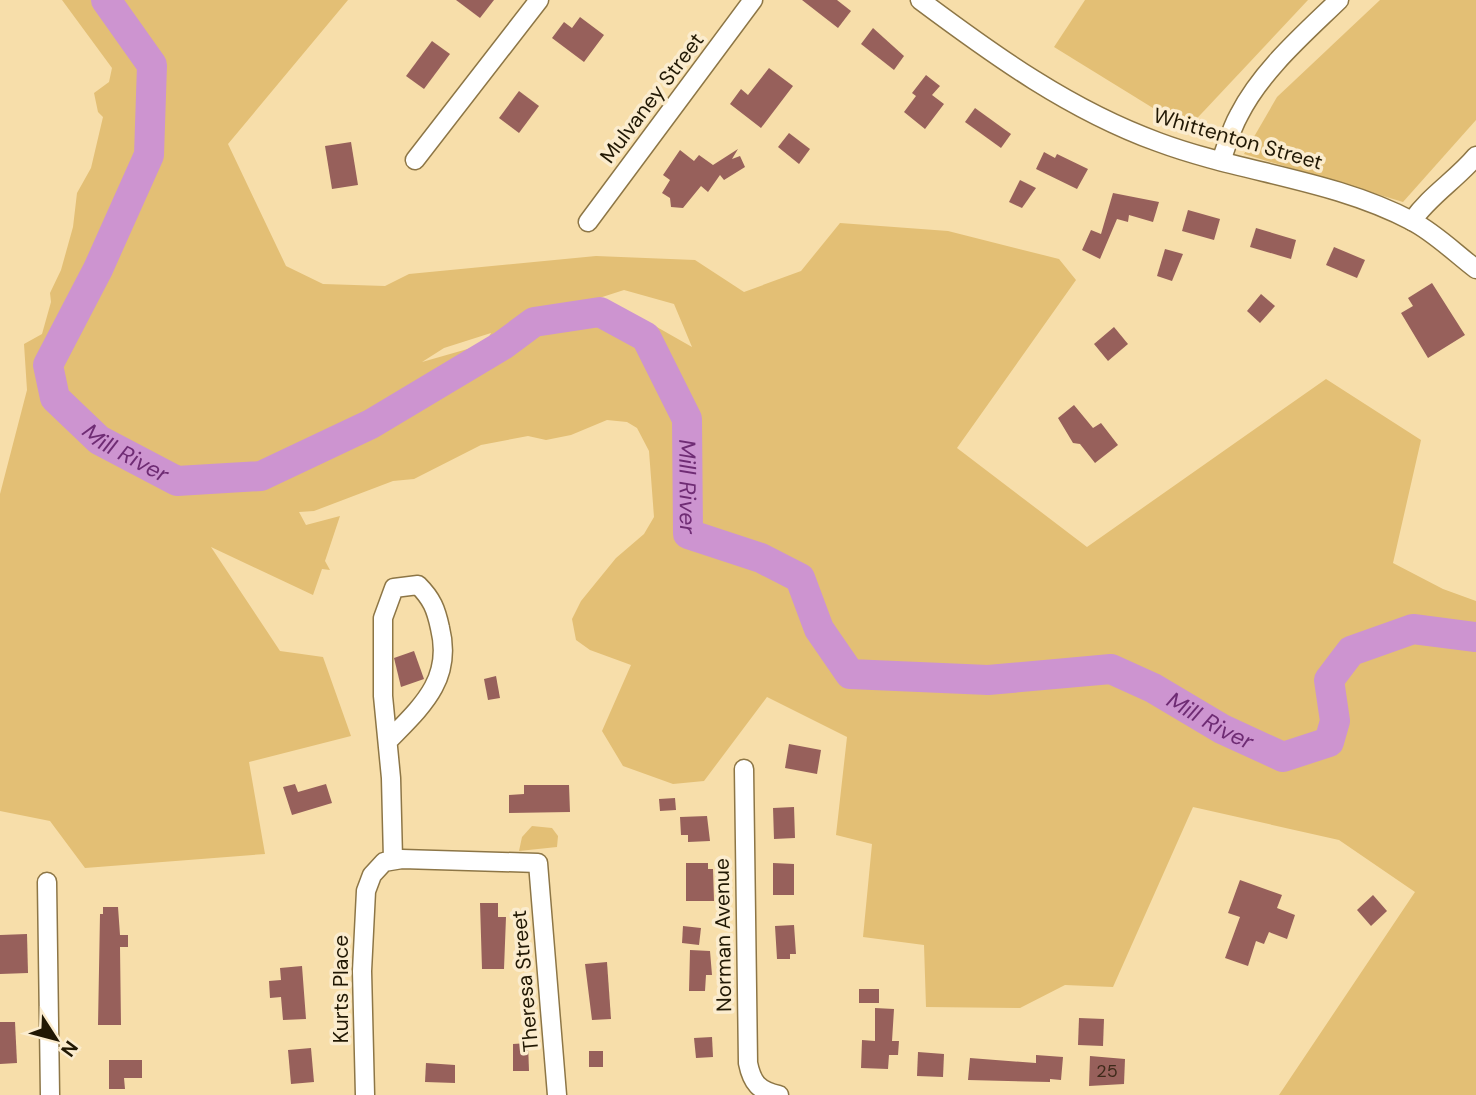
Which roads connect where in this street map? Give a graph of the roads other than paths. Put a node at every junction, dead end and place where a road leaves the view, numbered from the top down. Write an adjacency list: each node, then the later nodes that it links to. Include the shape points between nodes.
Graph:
1 (539, 0): 6 (street)
2 (753, 0): 9 (street, Mulvaney Street)
3 (920, 0): 7 (street, Whittenton Street, via 1029,78 1081,108 1158,142)
4 (1339, 0): 7 (street, via 1253,93 1239,114)
5 (1476, 156): 8 (street)
6 (415, 160)
7 (1221, 161): 8 (street, Whittenton Street, via 1325,187)
8 (1412, 221): 10 (street, Whittenton Street)
9 (588, 222)
10 (1476, 269)
11 (388, 741): 11 (street, via 383,618 394,588 418,585 434,602 443,640 443,669 419,709); 13 (street)
12 (744, 769): 15 (street, Norman Avenue, via 748,1063 751,1077)
13 (393, 859): 17 (street, Kurts Place, via 377,868 368,883 363,908); 18 (street, Theresa Street, via 538,863)
14 (47, 882): 16 (street)
15 (771, 1094)
16 (50, 1095)
17 (365, 1095)
18 (558, 1095)

